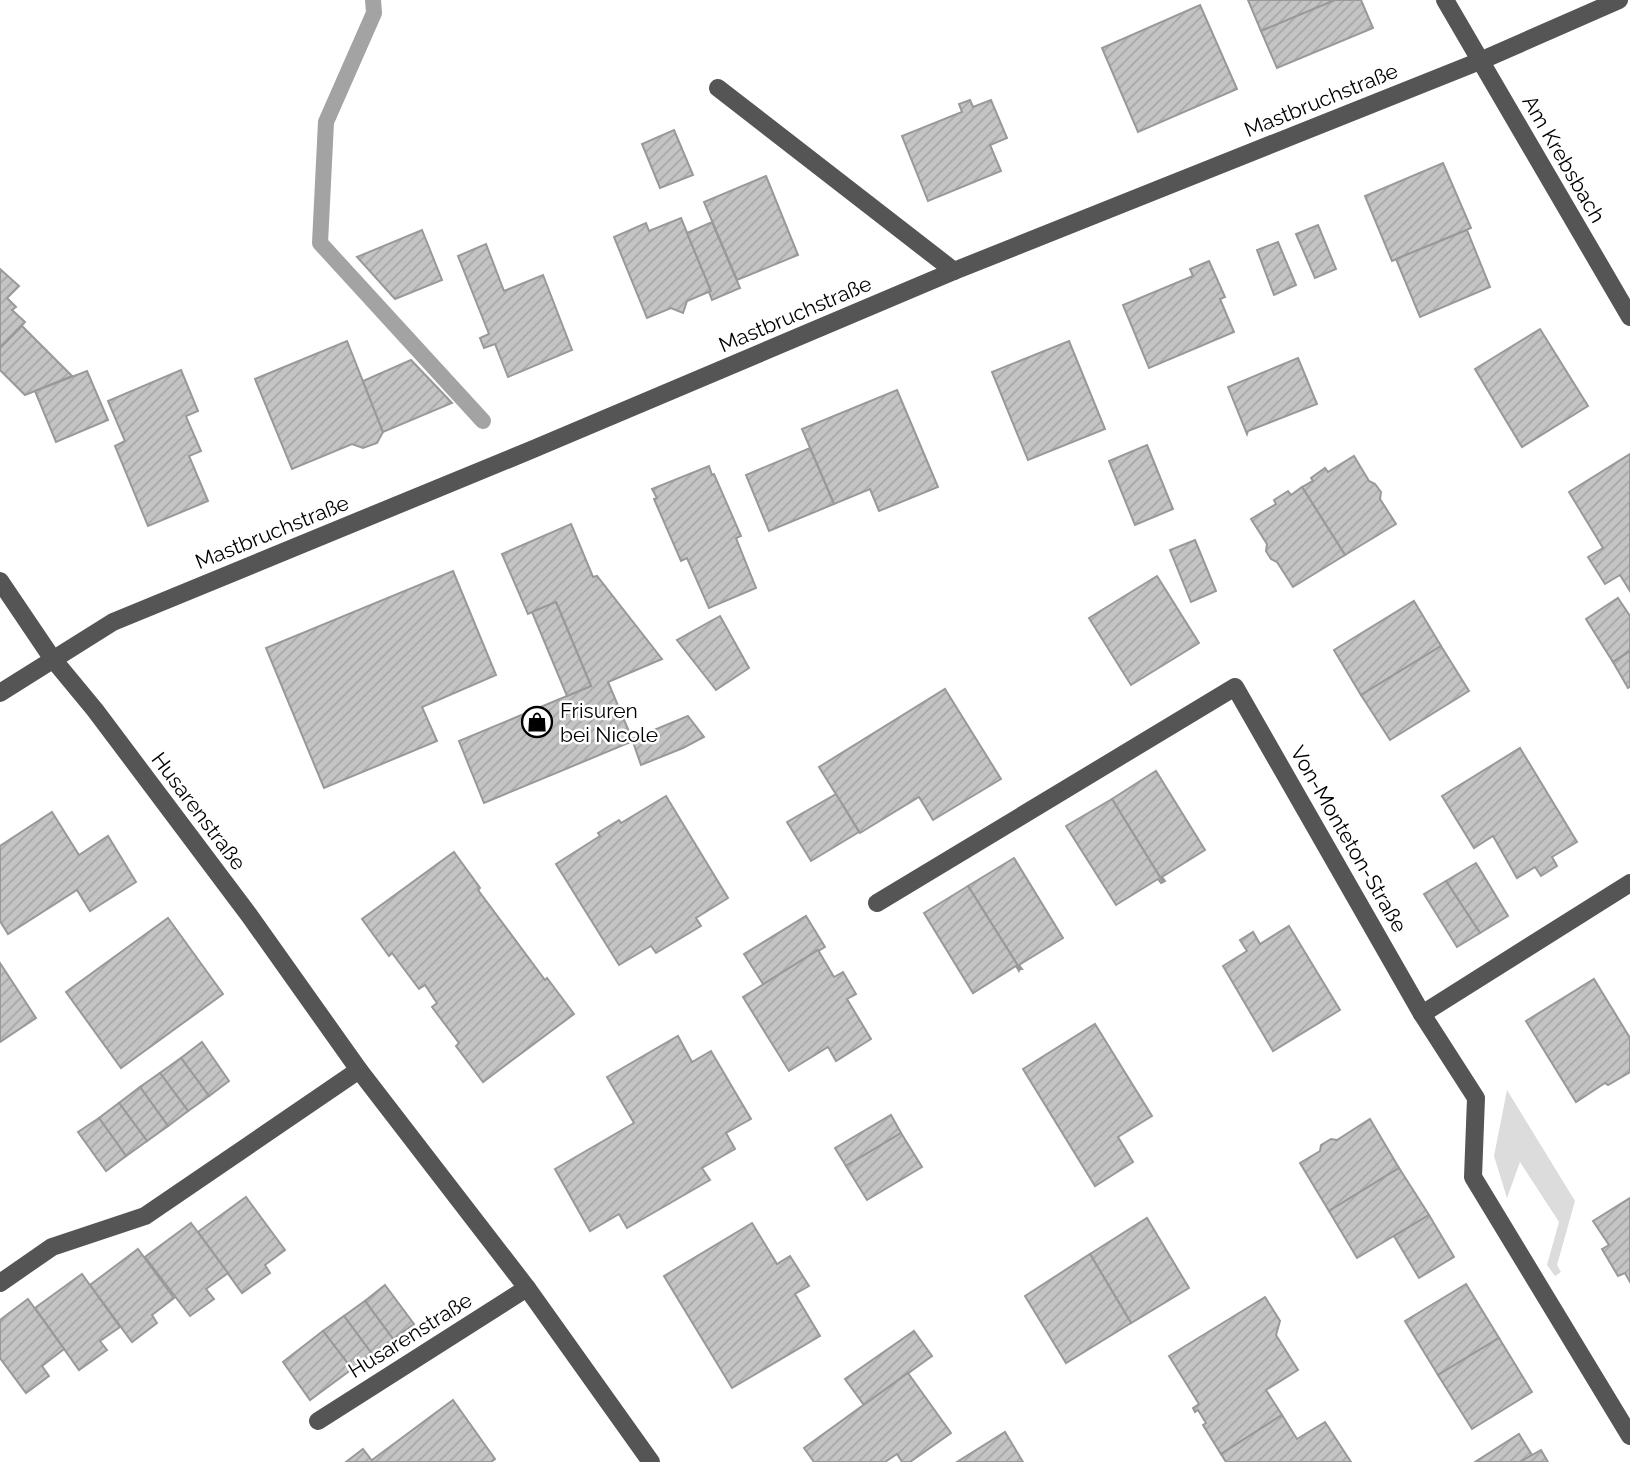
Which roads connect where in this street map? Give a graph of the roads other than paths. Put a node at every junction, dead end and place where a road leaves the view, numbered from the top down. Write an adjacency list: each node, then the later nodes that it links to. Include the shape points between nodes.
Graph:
1 (1445, 0): 3 (street, Am Krebsbach)
2 (1619, 0): 3 (street, Mastbruchstraße)
3 (1480, 61): 5 (street, Mastbruchstraße); 6 (street, Am Krebsbach)
4 (718, 88): 5 (street)
5 (954, 271): 8 (street, Mastbruchstraße, via 113,622)
6 (1630, 317)
7 (0, 581): 8 (street, Husarenstraße)
8 (52, 658): 9 (street, Mastbruchstraße); 13 (street, Husarenstraße, via 249,915)
9 (0, 693)
10 (1630, 883): 12 (street)
11 (877, 903): 12 (street, Von-Monteton-Straße, via 1236,687)
12 (1422, 1014): 17 (street, Von-Monteton-Straße, via 1476,1098 1473,1177)
13 (359, 1070): 14 (street, via 145,1216 52,1247); 15 (street, Husarenstraße)
14 (0, 1283)
15 (527, 1288): 16 (street, Husarenstraße); 18 (street, Husarenstraße)
16 (318, 1421)
17 (1630, 1436)
18 (651, 1462)

